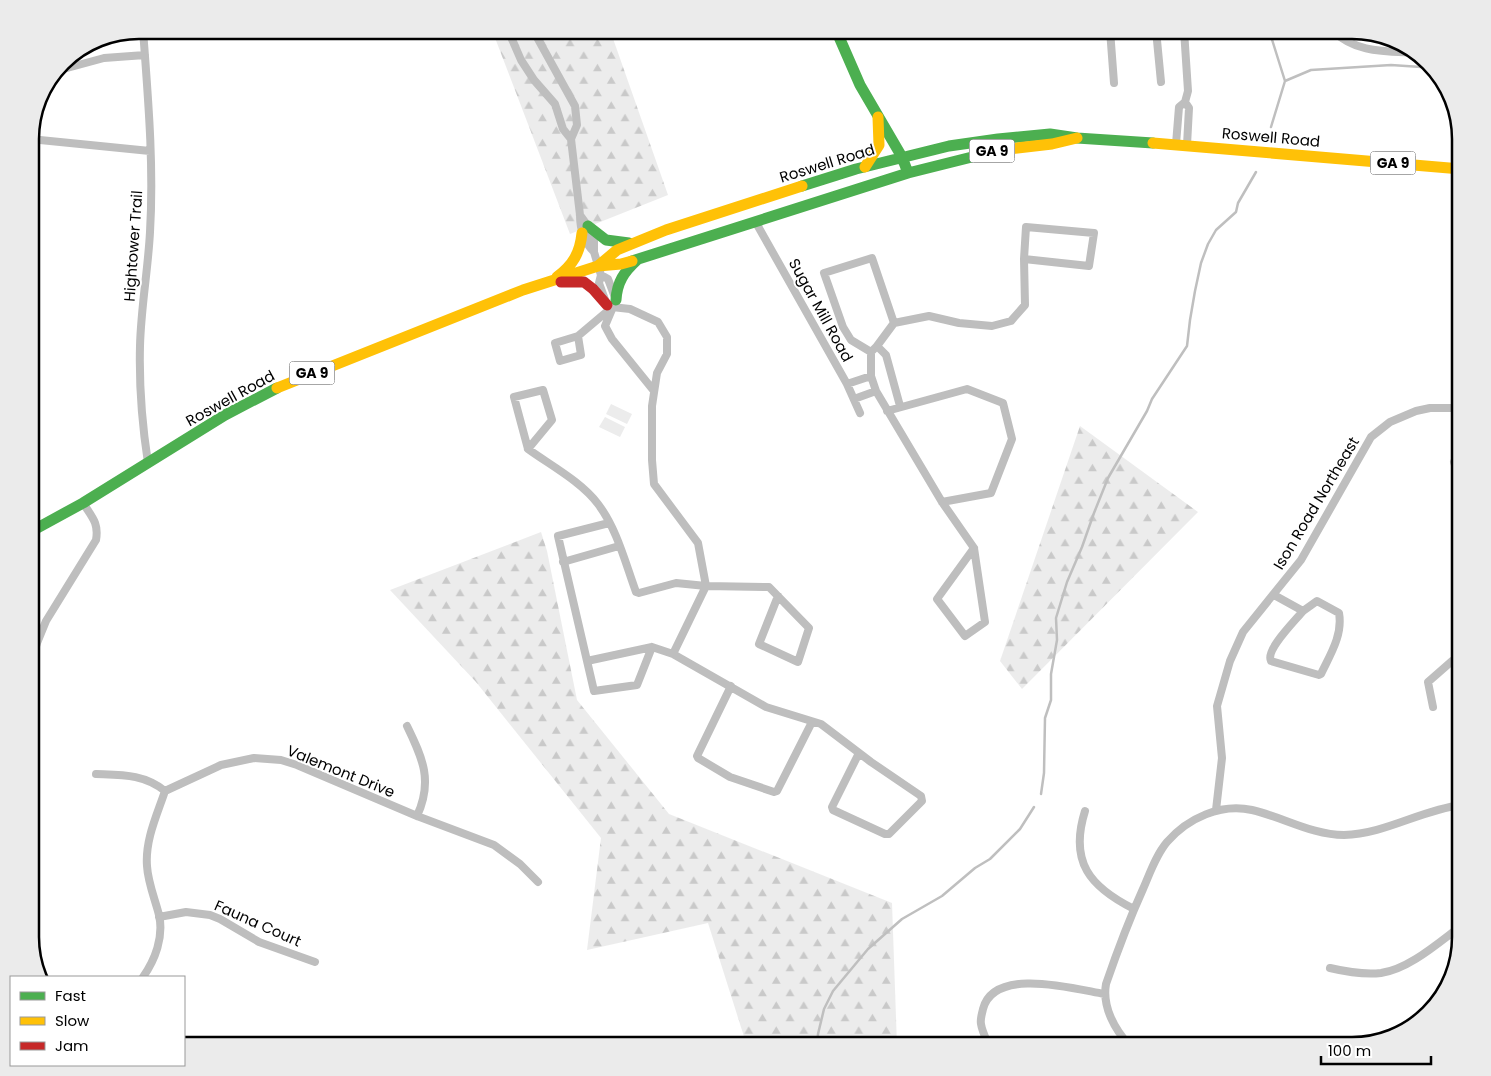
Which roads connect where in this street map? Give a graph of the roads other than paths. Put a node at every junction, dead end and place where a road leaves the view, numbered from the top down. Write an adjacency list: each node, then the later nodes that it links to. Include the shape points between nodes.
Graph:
1 (144, 39): 10 (street, Hightower Trail)
2 (512, 39): 17 (street, via 534,80 555,104 563,129)
3 (539, 39): 17 (street, via 575,106 577,125)
4 (840, 39): 14 (main road)
5 (1111, 39): 13 (street)
6 (1157, 39): 12 (street)
7 (1185, 39): 18 (street, via 1188,91 1185,102 1189,108)
8 (1342, 39): 9 (street, via 1367,50)
9 (1402, 52)
10 (145, 55): 11 (street, via 104,58); 19 (street, Hightower Trail)
11 (68, 68)
12 (1161, 82)
13 (1114, 83)
14 (878, 117): 20 (main road); 21 (main road, via 879,145)
15 (1078, 138): 18 (main road, Roswell Road / GA 9); 20 (main road, Roswell Road / GA 9, via 1050,134 998,139); 23 (main road, Roswell Road / GA 9, via 994,151)
16 (39, 139): 19 (street)
17 (571, 139): 25 (street, via 580,215)
18 (1181, 144): 22 (main road, Roswell Road / GA 9)
19 (150, 151): 46 (street, Hightower Trail, via 150,232 140,366)
20 (902, 157): 21 (main road, Roswell Road / GA 9); 23 (main road)
21 (865, 167): 26 (main road, Roswell Road / GA 9, via 700,219)
22 (1452, 168)
23 (908, 173): 24 (main road, Roswell Road / GA 9)
24 (755, 221): 27 (main road, Roswell Road / GA 9); 37 (street, Sugar Mill Road)
25 (585, 230): 26 (main road, via 606,241); 29 (street, via 594,240); 30 (main road, via 577,258)
26 (634, 244): 29 (main road, Roswell Road / GA 9, via 617,250)
27 (642, 257): 29 (main road, Roswell Road / GA 9); 31 (main road, via 627,269 617,284)
28 (1024, 259): 28 (street, via 1026,227 1094,233 1089,266); 32 (street, via 1025,304 1012,321 992,326 929,316)
29 (599, 270): 30 (main road, Roswell Road / GA 9); 31 (street, via 599,283)
30 (551, 282): 31 (main road, via 584,282); 46 (main road, Roswell Road / GA 9, via 269,391)
31 (612, 304): 33 (street); 38 (street, via 605,326); 38 (street, via 658,322 667,337 667,354 657,373)
32 (894, 323): 34 (street); 35 (street, via 872,258 824,273 843,327 851,340)
33 (578, 336)
34 (877, 346): 35 (street); 41 (street, via 886,354)
35 (871, 352): 36 (street)
36 (871, 376): 37 (street); 39 (street)
37 (847, 384): 40 (street, Sugar Mill Road)
38 (654, 391): 54 (street, via 654,484 698,543)
39 (876, 391): 40 (street); 43 (street)
40 (854, 399): 44 (street, Sugar Mill Road)
41 (900, 406): 43 (street); 47 (street, via 967,389 1003,403 1012,439 991,492)
42 (1452, 408): 55 (street, Ison Road Northeast, via 1416,411 1390,422 1371,437 1301,560)
43 (887, 411): 47 (street)
44 (860, 413)
45 (528, 449): 45 (street, via 552,420 543,390 514,397); 49 (street, via 583,488)
46 (148, 463): 48 (main road, Roswell Road / GA 9)
47 (942, 502): 52 (street)
48 (83, 503): 50 (main road, Roswell Road / GA 9); 58 (street, via 96,522 96,540)
49 (609, 523): 51 (street); 53 (street, via 558,536)
50 (39, 526)
51 (619, 546): 53 (street); 54 (street, via 638,593 676,584)
52 (974, 548): 52 (street, via 936,599 965,636 985,622)
53 (563, 562): 61 (street)
54 (706, 586): 56 (street, via 769,587); 60 (street)
55 (1274, 595): 57 (street); 72 (street, Ison Road Northeast, via 1251,620 1236,644 1217,706 1222,758)
56 (778, 596): 56 (street, via 809,628 798,662 759,644)
57 (1303, 611): 57 (street, via 1273,647 1269,659 1319,675 1338,638 1341,620 1339,613 1317,601)
58 (39, 636)
59 (652, 647): 60 (street); 61 (street); 61 (street, via 638,684 595,692)
60 (673, 654): 63 (street)
61 (587, 661)
62 (1452, 661): 64 (street, via 1428,682)
63 (731, 686): 65 (street, via 766,708); 65 (street, via 697,753 698,758 730,777 777,792)
64 (1433, 707)
65 (812, 722): 67 (street, via 820,724)
66 (407, 726): 73 (street, via 426,774 424,796)
67 (859, 753): 67 (street, via 920,796 922,801 889,834 833,810)
68 (96, 774): 69 (street, via 141,778)
69 (165, 791): 73 (street, Valemont Drive, via 221,765 243,759 266,758 297,765); 76 (street, via 147,852 148,880)
70 (1452, 807): 72 (street, via 1385,829 1344,835 1320,832 1251,810)
71 (1084, 810): 75 (street, via 1079,840 1086,870 1104,892)
72 (1216, 810): 75 (street, via 1190,822 1167,842 1155,860)
73 (417, 816): 74 (street, Valemont Drive, via 494,846 520,864)
74 (538, 882)
75 (1134, 909): 81 (street)
76 (159, 917): 78 (street, Fauna Court, via 186,912 210,915 259,942); 80 (street, via 157,948)
77 (1452, 933): 79 (street, via 1423,954 1381,973)
78 (315, 962)
79 (1330, 968)
80 (144, 976)
81 (1104, 994): 82 (street, via 1036,982 1004,988 992,994 984,1004 980,1025); 83 (street, via 1112,1020)
82 (985, 1037)
83 (1122, 1037)

